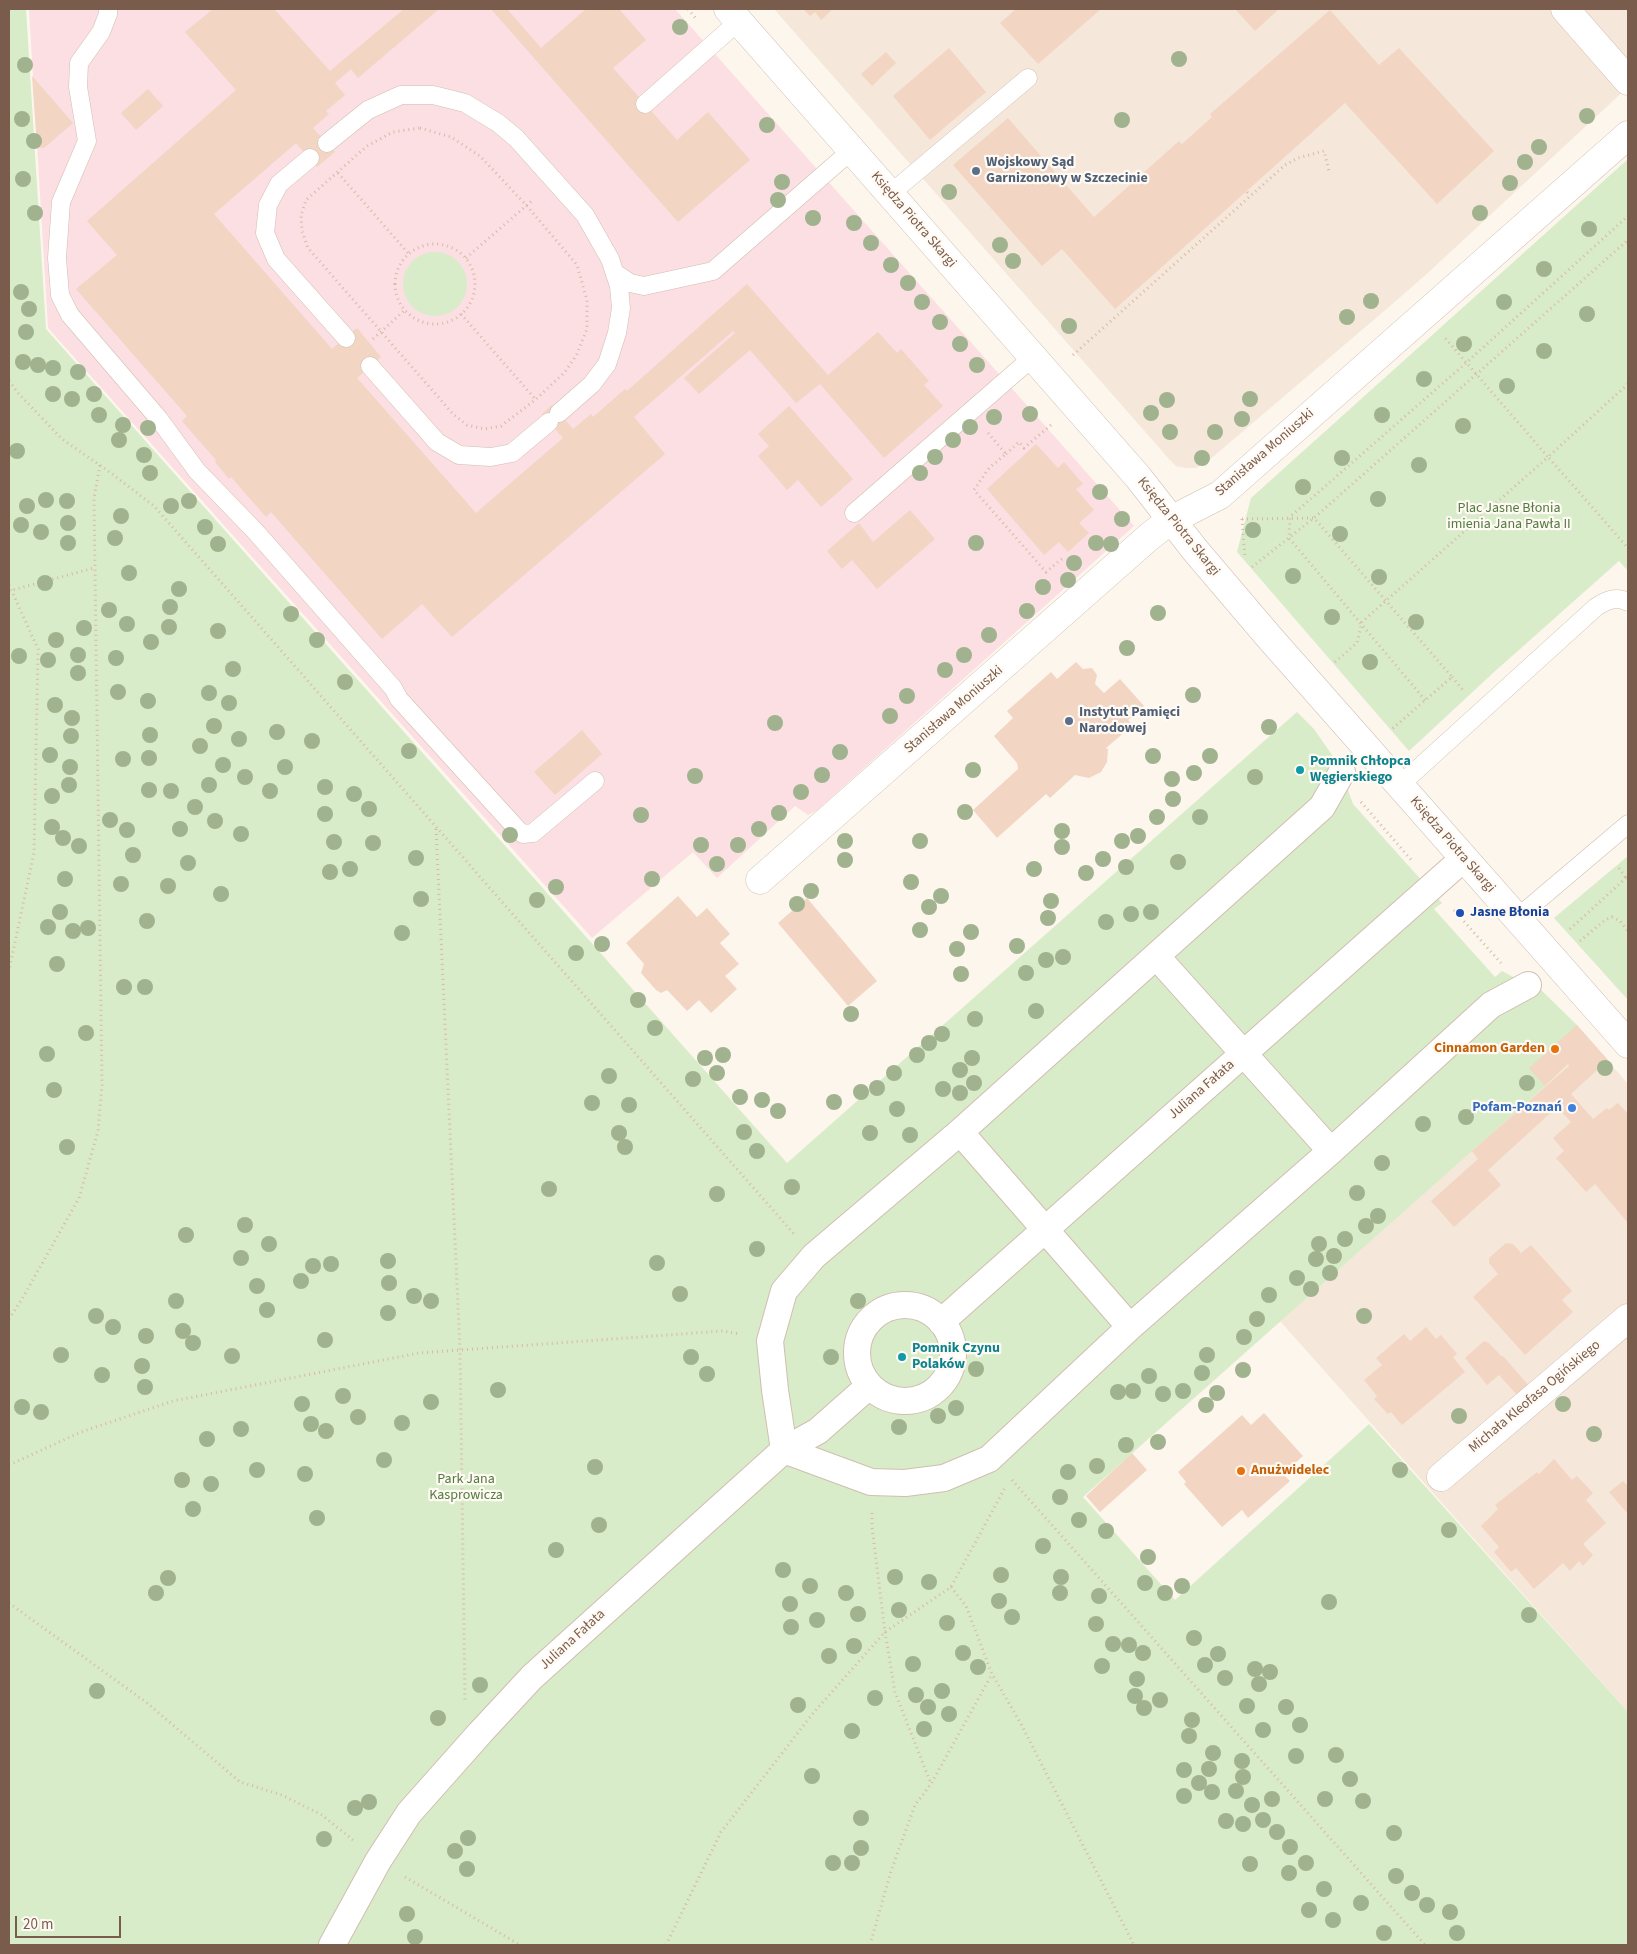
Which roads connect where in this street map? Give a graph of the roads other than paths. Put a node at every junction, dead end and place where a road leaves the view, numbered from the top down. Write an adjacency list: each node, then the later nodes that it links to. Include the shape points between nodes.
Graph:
1 (108, 9): 22 (lane, via 101,32 79,63 78,87 88,141 61,202 57,258 60,295 70,315 159,419 204,478 255,531 393,688 399,699 518,830 524,834 533,833)
2 (1565, 9): 5 (street)
3 (734, 15): 6 (lane); 9 (street, Księdza Piotra Skargi)
4 (1028, 78): 11 (lane)
5 (1628, 81)
6 (645, 104)
7 (1628, 135): 19 (street, Stanisława Moniuszki, via 1220,494)
8 (327, 144): 12 (lane, via 368,110 401,95 433,95 465,103 516,138 585,215)
9 (852, 150): 11 (street, Księdza Piotra Skargi); 13 (lane, via 713,271)
10 (310, 158): 15 (lane, via 279,184 268,205 265,233 276,259)
11 (890, 194): 16 (street, Księdza Piotra Skargi)
12 (615, 273): 13 (lane, via 630,283); 14 (lane)
13 (644, 286): 14 (lane)
14 (621, 308): 17 (lane, via 607,364 592,384 549,414 512,453 491,457 459,455 437,442)
15 (346, 338)
16 (1033, 357): 18 (lane); 19 (street, Księdza Piotra Skargi)
17 (370, 366)
18 (854, 513)
19 (1172, 520): 23 (street, Księdza Piotra Skargi, via 1269,637); 26 (street, Stanisława Moniuszki)
20 (1628, 602): 23 (lane, via 1616,598 1596,607)
21 (1342, 772): 28 (street, via 1322,807)
22 (595, 781)
23 (1400, 785): 25 (street, Księdza Piotra Skargi)
24 (1628, 824): 27 (lane)
25 (1464, 858): 27 (street, Księdza Piotra Skargi); 31 (street, Juliana Fałata)
26 (760, 880)
27 (1517, 918): 30 (street, Księdza Piotra Skargi)
28 (1157, 958): 31 (street); 32 (street)
29 (1528, 985): 33 (street, via 1491,1005)
30 (1628, 1044)
31 (1243, 1054): 33 (street); 34 (street, Juliana Fałata)
32 (960, 1132): 34 (street); 39 (street, via 814,1256 784,1290 770,1341)
33 (1331, 1150): 37 (street)
34 (1045, 1229): 36 (street, Juliana Fałata); 37 (street)
35 (1628, 1318): 40 (street, Michała Kleofasa Ogińskiego)
36 (941, 1322): 38 (street, via 949,1335 953,1353 947,1376 935,1390 920,1399 902,1401 884,1397); 38 (street, via 925,1310 907,1305 890,1308 874,1316 862,1330 856,1353 860,1371)
37 (1130, 1327): 39 (street, via 989,1459 944,1478 905,1483 871,1482)
38 (870, 1386): 39 (street, Juliana Fałata, via 818,1432)
39 (784, 1450): 41 (street, Juliana Fałata, via 532,1677 480,1733 409,1813 378,1861)
40 (1441, 1477)
41 (332, 1945)

